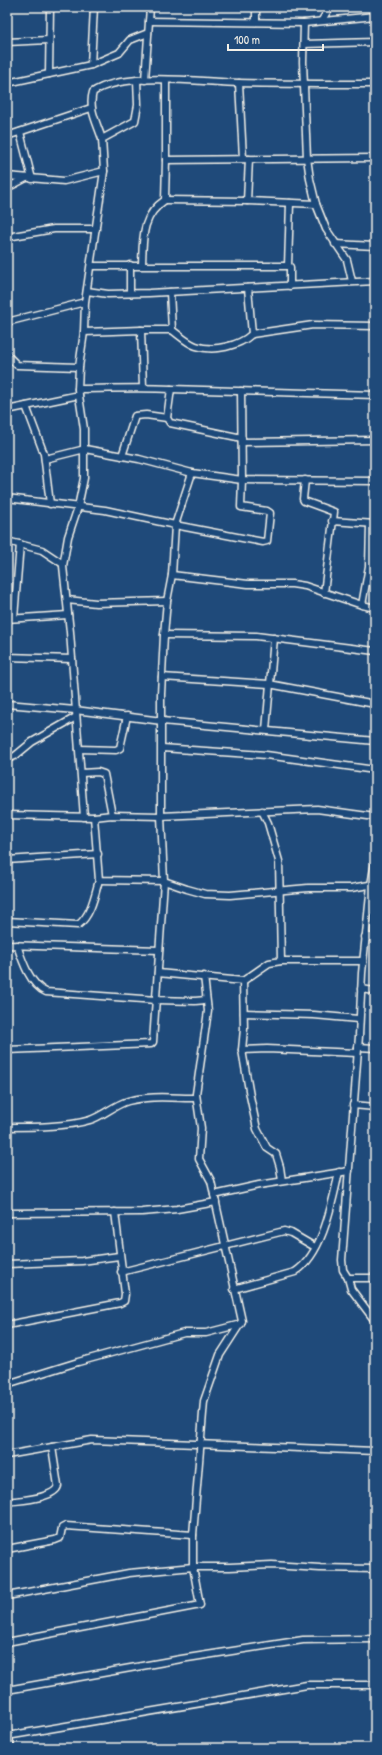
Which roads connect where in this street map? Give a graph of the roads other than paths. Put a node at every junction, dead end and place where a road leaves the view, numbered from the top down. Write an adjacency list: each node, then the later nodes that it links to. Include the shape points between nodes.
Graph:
1 (50, 7): 12 (street)
2 (94, 7): 16 (street)
3 (150, 7): 8 (street)
4 (256, 7): 9 (street)
5 (330, 7): 7 (street)
6 (375, 16): 7 (street)
7 (322, 20): 10 (street)
8 (149, 21): 9 (street); 11 (street)
9 (256, 22): 10 (street)
10 (304, 23): 15 (street)
11 (148, 33): 16 (street, via 130,40 119,53); 19 (street)
12 (49, 40): 13 (street); 17 (street)
13 (7, 42)
14 (375, 42): 15 (street)
15 (304, 44): 23 (street)
16 (91, 65): 17 (street)
17 (49, 74): 21 (street)
18 (138, 80): 19 (street); 25 (street, via 101,86 93,92); 28 (street, via 135,121)
19 (145, 80): 20 (street)
20 (166, 80): 22 (street); 32 (street)
21 (7, 83)
22 (239, 83): 23 (street); 29 (street)
23 (304, 83): 24 (street); 30 (street)
24 (375, 84)
25 (91, 108): 26 (street); 28 (street)
26 (20, 132): 27 (street); 35 (street)
27 (7, 136)
28 (102, 139): 33 (street)
29 (246, 158): 30 (street); 32 (street); 38 (street)
30 (307, 158): 31 (street); 40 (street)
31 (375, 158)
32 (166, 160): 37 (street)
33 (104, 171): 35 (street, via 64,181); 41 (street)
34 (7, 176): 35 (street)
35 (29, 178): 36 (street)
36 (7, 188)
37 (165, 200): 38 (street); 46 (street, via 147,218)
38 (247, 201): 39 (street)
39 (290, 203): 40 (street); 48 (street)
40 (316, 204): 43 (street)
41 (96, 229): 42 (street, via 54,229); 47 (street)
42 (7, 237)
43 (335, 244): 44 (street); 49 (street, via 347,260)
44 (375, 246)
45 (130, 265): 46 (street); 47 (street); 55 (street)
46 (142, 265): 48 (street)
47 (91, 266): 53 (street)
48 (288, 266): 51 (street)
49 (352, 281): 50 (street); 51 (street)
50 (375, 281)
51 (290, 286): 52 (street)
52 (248, 288): 54 (street); 62 (street)
53 (87, 291): 55 (street, via 108,294); 56 (street)
54 (170, 292): 55 (street); 60 (street)
55 (130, 293)
56 (85, 302): 57 (street); 61 (street)
57 (7, 322)
58 (375, 326): 62 (street, via 313,325)
59 (141, 330): 60 (street); 61 (street); 65 (street)
60 (172, 330): 62 (street, via 195,346 212,348 230,346 246,340)
61 (84, 332): 64 (street)
62 (252, 334)
63 (7, 355): 64 (street, via 17,365)
64 (79, 367): 68 (street)
65 (144, 387): 66 (street); 68 (street)
66 (171, 389): 67 (street); 72 (street)
67 (241, 391): 69 (street); 73 (street)
68 (79, 392): 70 (street); 75 (street)
69 (375, 395)
70 (26, 406): 71 (street); 77 (street)
71 (7, 410)
72 (167, 418): 73 (street, via 170,423); 76 (street, via 135,416)
73 (242, 440): 74 (street); 79 (street)
74 (375, 440)
75 (84, 449): 76 (street); 77 (street); 84 (street, via 84,478)
76 (122, 456): 78 (street)
77 (45, 460): 83 (street)
78 (192, 473): 79 (street); 87 (street)
79 (242, 480): 80 (street); 87 (street, via 241,507 270,513 266,542)
80 (305, 480): 81 (street); 85 (street, via 303,500 333,510)
81 (375, 481)
82 (7, 498): 83 (street)
83 (50, 504): 84 (street)
84 (78, 507): 87 (street); 90 (street, via 68,537)
85 (332, 521): 86 (street); 93 (street)
86 (373, 524): 91 (street)
87 (175, 525): 92 (street)
88 (7, 541): 89 (street)
89 (20, 544): 90 (street, via 42,550); 100 (street)
90 (63, 564): 94 (street)
91 (372, 566): 96 (street)
92 (172, 575): 93 (street, via 248,584 292,584); 95 (street)
93 (324, 593): 96 (street)
94 (67, 600): 95 (street, via 96,603); 98 (street)
95 (167, 601): 101 (street)
96 (362, 605): 97 (street)
97 (375, 608)
98 (68, 615): 100 (street); 105 (street)
99 (7, 618): 100 (street)
100 (14, 618)
101 (164, 635): 102 (street, via 241,635); 106 (street)
102 (274, 638): 103 (street); 107 (street)
103 (375, 651)
104 (7, 658): 105 (street)
105 (72, 659): 110 (street)
106 (162, 677): 107 (street); 113 (street)
107 (269, 684): 109 (street); 114 (street)
108 (7, 704): 110 (street)
109 (375, 704)
110 (76, 710): 111 (street); 112 (street)
111 (127, 716): 113 (street); 117 (street, via 120,748)
112 (76, 717): 117 (street); 118 (street)
113 (162, 721): 114 (street); 116 (street)
114 (266, 730): 115 (street)
115 (375, 741)
116 (162, 748): 119 (street, via 266,755); 124 (street)
117 (79, 749): 120 (street)
118 (7, 759)
119 (375, 770)
120 (81, 773): 123 (street, via 104,774); 125 (street)
121 (262, 811): 124 (street); 127 (street, via 317,809); 134 (street, via 279,861)
122 (7, 815): 125 (street)
123 (112, 815): 124 (street); 126 (street)
124 (162, 816): 132 (street)
125 (84, 817): 126 (street)
126 (94, 817): 128 (street)
127 (375, 817)
128 (98, 854): 129 (street); 131 (street)
129 (7, 860)
130 (375, 862): 133 (street)
131 (100, 880): 132 (street); 135 (street, via 83,922 78,924)
132 (164, 880): 134 (street, via 187,890 206,894 230,895); 140 (street)
133 (373, 885): 134 (street); 136 (street)
134 (280, 890): 141 (street)
135 (7, 921)
136 (365, 937): 137 (street); 142 (street)
137 (375, 937)
138 (7, 945): 139 (street)
139 (16, 945): 140 (street); 148 (street, via 37,986 46,992)
140 (159, 950): 143 (street)
141 (281, 961): 142 (street); 145 (street, via 269,963)
142 (363, 961): 146 (street)
143 (158, 973): 144 (street); 148 (street)
144 (204, 976): 145 (street); 149 (street)
145 (243, 981): 150 (street)
146 (361, 989): 147 (street); 151 (street)
147 (375, 991)
148 (156, 1000): 149 (street); 153 (street, via 154,1039 151,1044)
149 (206, 1000): 156 (street, via 207,1021 196,1083)
150 (244, 1013): 151 (street, via 314,1014); 154 (street)
151 (358, 1019): 155 (street)
152 (375, 1048): 155 (street)
153 (7, 1050)
154 (242, 1050): 155 (street); 162 (street, via 258,1129 267,1148 276,1154)
155 (357, 1050): 157 (street)
156 (196, 1098): 159 (street, via 129,1101 89,1121 39,1127); 163 (street, via 201,1128 198,1159 209,1176)
157 (353, 1105): 158 (street); 160 (street)
158 (375, 1107)
159 (7, 1127)
160 (349, 1171): 161 (street); 172 (street, via 342,1260 343,1270)
161 (339, 1172): 162 (street); 168 (street, via 323,1232)
162 (282, 1181): 163 (street)
163 (214, 1195): 164 (street)
164 (216, 1202): 165 (street, via 164,1210); 167 (street)
165 (115, 1212): 166 (street); 169 (street)
166 (7, 1214)
167 (225, 1246): 168 (street, via 284,1231); 171 (street); 174 (street)
168 (315, 1247): 174 (street, via 303,1267 295,1272)
169 (119, 1256): 170 (street, via 82,1261); 171 (street)
170 (7, 1264)
171 (121, 1272): 177 (street, via 125,1298 120,1303)
172 (348, 1278): 173 (street); 175 (street, via 351,1289)
173 (375, 1278)
174 (234, 1289): 176 (street)
175 (375, 1321)
176 (241, 1324): 179 (street, via 206,1333 184,1333); 180 (street, via 220,1355 208,1388 204,1401)
177 (7, 1325)
178 (7, 1375): 179 (street)
179 (8, 1383)
180 (200, 1445): 181 (street, via 92,1440); 182 (street); 185 (street)
181 (52, 1446): 183 (street); 184 (street, via 58,1486 53,1494)
182 (375, 1451)
183 (7, 1456)
184 (7, 1502)
185 (192, 1535): 186 (street, via 66,1526 62,1528 60,1538 55,1540); 187 (street)
186 (7, 1549)
187 (193, 1567): 188 (street, via 272,1565); 189 (street, via 129,1573); 191 (street, via 200,1605)
188 (375, 1569)
189 (7, 1596)
190 (375, 1639): 193 (street, via 303,1640)
191 (7, 1642)
192 (375, 1685): 194 (street, via 307,1685)
193 (7, 1690)
194 (7, 1733): 195 (street)
195 (11, 1748)

